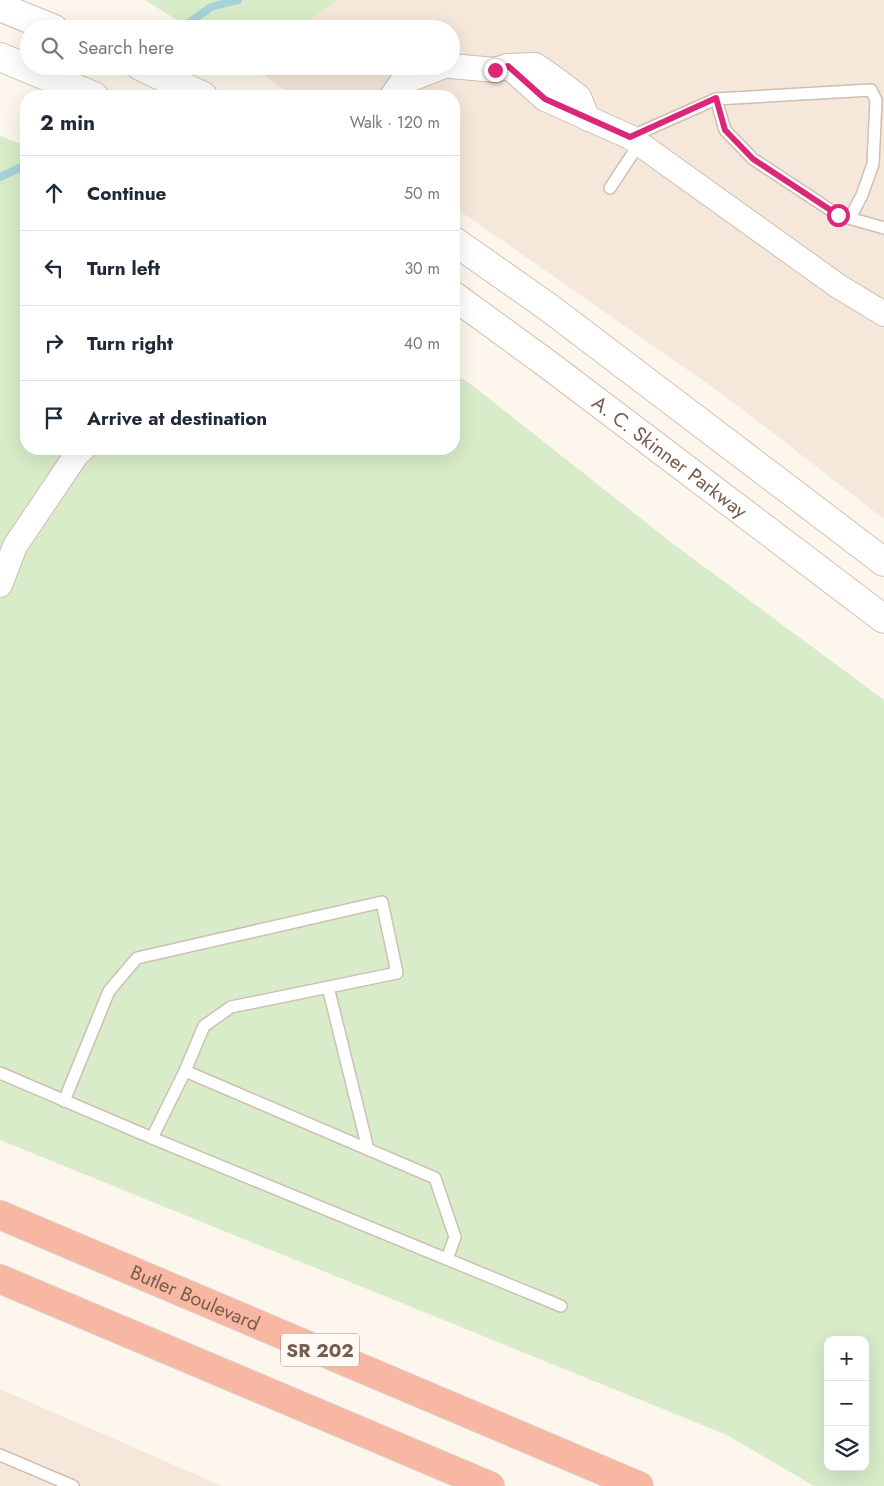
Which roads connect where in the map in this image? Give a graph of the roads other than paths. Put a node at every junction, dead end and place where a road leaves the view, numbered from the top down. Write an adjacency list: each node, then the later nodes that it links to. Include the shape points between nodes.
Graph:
1 (0, 7): 2 (main road)
2 (32, 20)
3 (0, 57): 4 (main road)
4 (20, 65)
5 (460, 67): 13 (street, via 495,70 534,65 551,89 579,97 588,119)
6 (43, 75): 9 (main road)
7 (159, 75): 10 (main road)
8 (421, 75): 11 (street, via 401,83)
9 (80, 90)
10 (190, 90)
11 (396, 90)
12 (716, 98): 13 (lane); 15 (lane, via 725,130 753,159 838,215); 15 (lane, via 871,90 876,100 873,164)
13 (634, 141): 14 (lane); 19 (street, via 838,286)
14 (610, 188)
15 (850, 218): 16 (lane)
16 (884, 228)
17 (460, 245): 21 (main road, via 554,312)
18 (460, 300): 23 (main road, A. C. Skinner Parkway)
19 (884, 314)
20 (76, 455): 22 (street, via 15,546)
21 (884, 562)
22 (0, 585)
23 (884, 619)
24 (328, 987): 25 (lane, via 231,1007 204,1026); 27 (lane, via 397,973 382,902 136,958 109,990); 29 (lane)
25 (185, 1071): 28 (lane); 29 (lane)
26 (0, 1074): 27 (lane)
27 (64, 1101): 28 (lane)
28 (152, 1138): 31 (lane)
29 (368, 1149): 31 (lane, via 435,1178 455,1237)
30 (0, 1215): 37 (highway, Butler Boulevard / SR 202)
31 (447, 1259): 33 (lane)
32 (0, 1279): 36 (highway, SR 202)
33 (561, 1306)
34 (0, 1456): 35 (lane)
35 (73, 1486)
36 (490, 1486)
37 (639, 1486)

